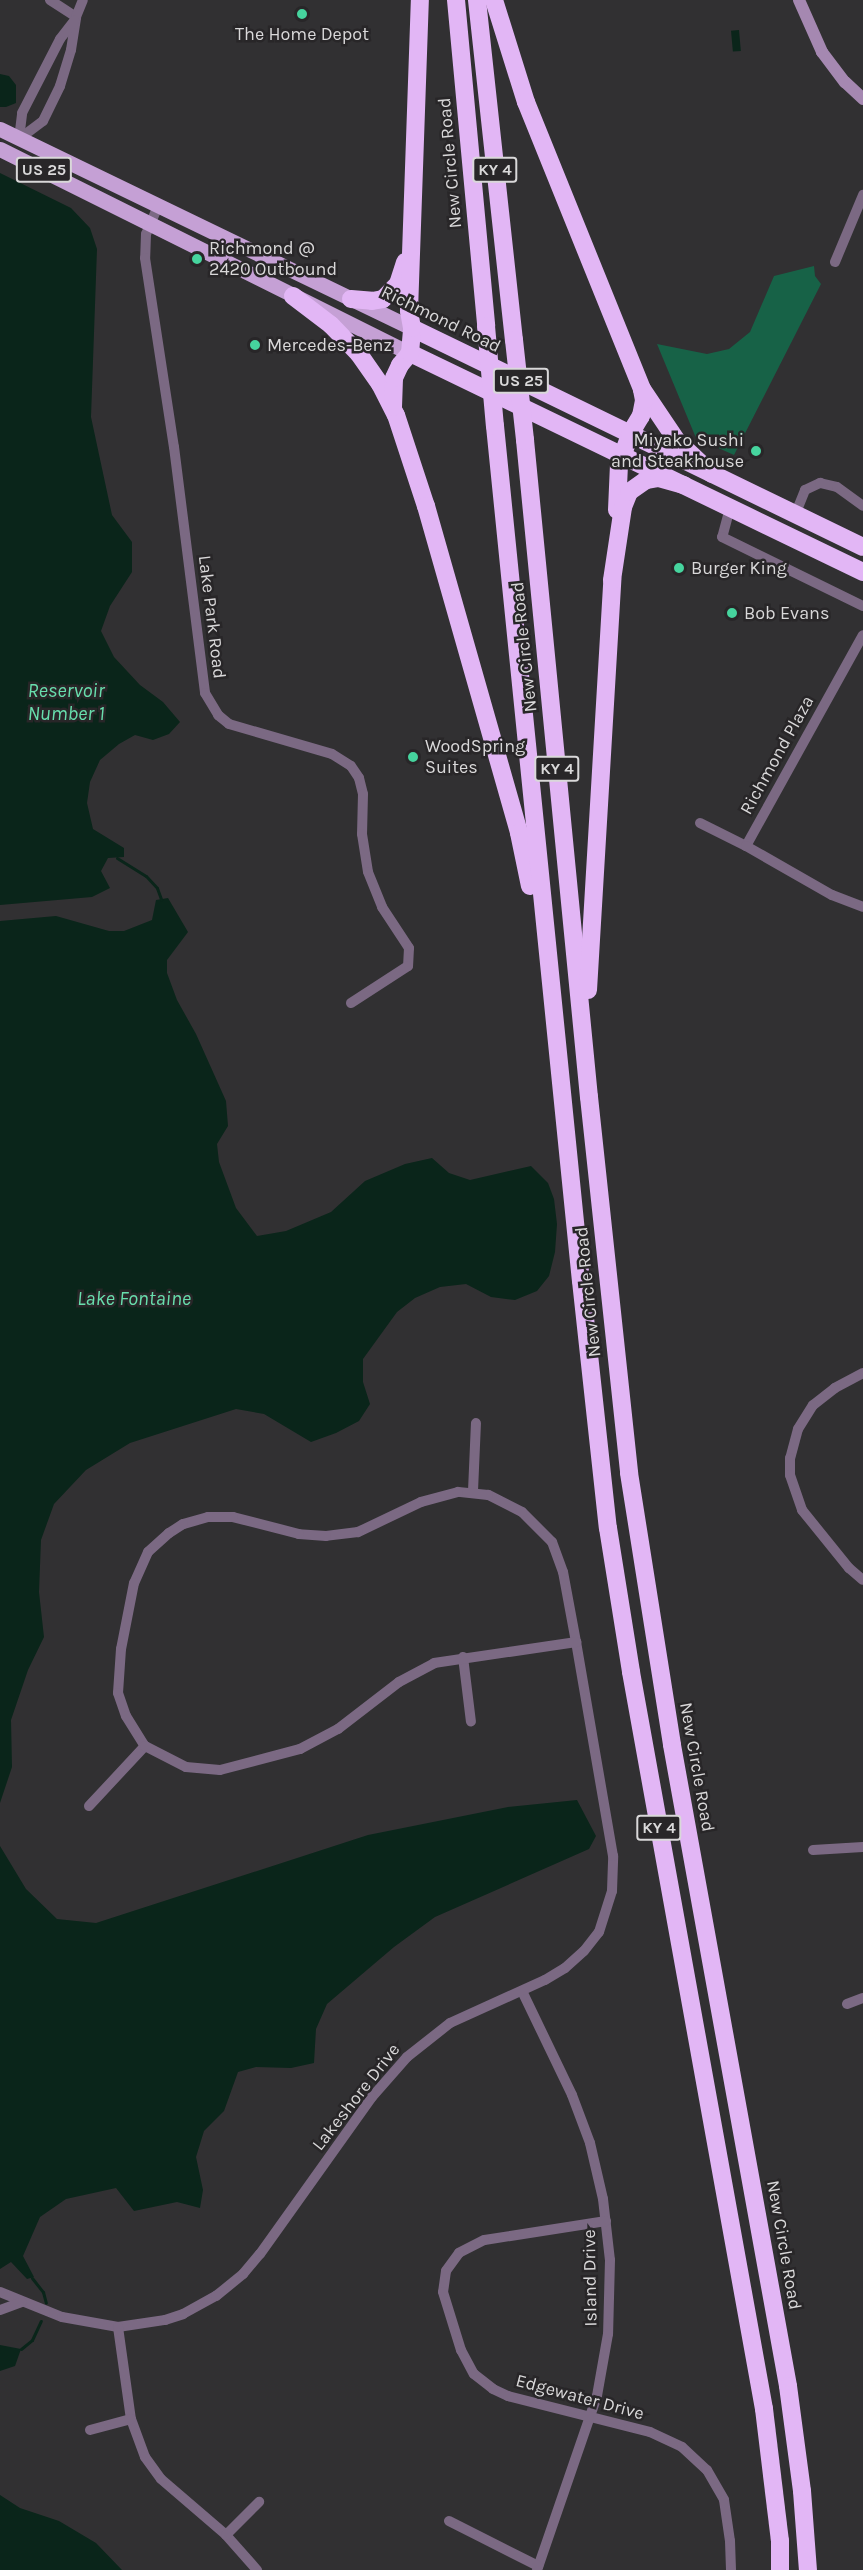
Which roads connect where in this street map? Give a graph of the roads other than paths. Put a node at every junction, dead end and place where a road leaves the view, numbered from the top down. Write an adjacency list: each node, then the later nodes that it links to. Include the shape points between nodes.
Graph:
1 (50, 0): 8 (street)
2 (83, 0): 8 (street)
3 (420, 0): 15 (highway)
4 (456, 0): 40 (highway, New Circle Road / KY 4, bridge)
5 (477, 0): 41 (highway, New Circle Road / KY 4, bridge, via 525,440)
6 (494, 0): 22 (highway, via 526,102)
7 (799, 0): 9 (street, via 822,52)
8 (76, 17): 11 (street, via 60,39 22,113); 11 (street, via 71,50 52,104 44,121)
9 (863, 99)
10 (0, 129): 11 (main road, Richmond Road / US 25)
11 (19, 139): 12 (main road); 14 (main road, Richmond Road / US 25)
12 (6, 152): 16 (main road, US 25)
13 (863, 195): 17 (street)
14 (158, 206): 16 (street, Lake Park Road); 19 (main road, Richmond Road / US 25)
15 (412, 210): 19 (highway, via 398,284 383,299); 20 (highway)
16 (151, 222): 18 (main road, US 25); 39 (street, Lake Park Road, via 145,258 205,693 218,715 229,724 332,754 351,766 363,794 362,834 368,872 382,907 409,948 408,966)
17 (835, 262)
18 (293, 296): 21 (main road, US 25); 23 (highway, via 331,325 359,354)
19 (351, 299): 20 (main road, Richmond Road / US 25)
20 (412, 328): 21 (highway); 24 (highway, Richmond Road / US 25)
21 (410, 353): 23 (highway, via 394,378); 25 (highway, US 25)
22 (642, 389): 24 (highway, via 641,416); 26 (highway, via 677,441)
23 (393, 410): 40 (highway, via 426,506 519,833)
24 (630, 434): 25 (highway); 26 (highway, Richmond Road / US 25)
25 (621, 455): 27 (highway, US 25); 32 (highway)
26 (712, 474): 30 (highway, Richmond Road / US 25)
27 (684, 485): 29 (highway, US 25); 32 (highway, via 653,478 629,492)
28 (863, 506): 30 (street, via 837,487 816,483 805,490)
29 (730, 508): 33 (highway, US 25); 34 (street, via 722,537)
30 (795, 514): 31 (highway, Richmond Road / US 25)
31 (863, 547)
32 (614, 568): 41 (highway, via 588,984)
33 (863, 572)
34 (863, 606)
35 (863, 635): 37 (street, Richmond Plaza)
36 (700, 823): 37 (street)
37 (746, 846): 38 (street, via 832,895)
38 (863, 907)
39 (351, 1004)
40 (561, 1083): 70 (highway, New Circle Road / KY 4, via 608,1528 764,2409)
41 (589, 1097): 71 (highway, New Circle Road / KY 4, via 644,1580 788,2386)
42 (863, 1373): 45 (street, via 813,1405 798,1429 790,1458 790,1475 802,1510)
43 (476, 1423): 44 (street)
44 (473, 1491): 46 (street, Lakeshore Drive, via 522,1512 552,1542 563,1572); 49 (street, Lakeshore Drive, via 434,1497 347,1535 299,1534 218,1516 196,1519 169,1533 148,1552 134,1583 118,1671 118,1693)
45 (863, 1580)
46 (576, 1642): 47 (street, Lakeshore Drive); 53 (street, Lakeshore Drive, via 613,1856 612,1891 599,1932 584,1951 555,1975)
47 (463, 1657): 48 (street); 49 (street, Lakeshore Drive, via 422,1668 330,1734 276,1757 203,1770 174,1763)
48 (471, 1722)
49 (144, 1746): 50 (street)
50 (89, 1806)
51 (863, 1847): 52 (street)
52 (813, 1850)
53 (522, 1991): 56 (street, Island Drive, via 578,2110 600,2180); 60 (street, Lakeshore Drive, via 450,2023 407,2057 372,2097 260,2254 230,2286 183,2314 149,2324)
54 (863, 1998): 55 (street)
55 (846, 2004)
56 (606, 2221): 61 (street, Island Drive, via 611,2301 604,2364); 61 (street, Edgewater Drive, via 474,2242 452,2261 444,2281 445,2301 461,2350 482,2381 508,2396)
57 (0, 2292): 58 (street, Lakeshore Drive)
58 (22, 2302): 59 (street); 60 (street, Lakeshore Drive, via 62,2317)
59 (0, 2310)
60 (118, 2327): 62 (street)
61 (591, 2418): 67 (street, Island Drive); 69 (street, Edgewater Drive, via 662,2436 700,2461 716,2483 726,2509)
62 (131, 2419): 63 (street); 66 (street, via 145,2457 161,2479)
63 (90, 2430)
64 (259, 2502): 66 (street)
65 (449, 2521): 67 (street)
66 (226, 2535): 68 (street)
67 (538, 2568)
68 (257, 2570)
69 (731, 2570)
70 (780, 2570)
71 (808, 2570)

